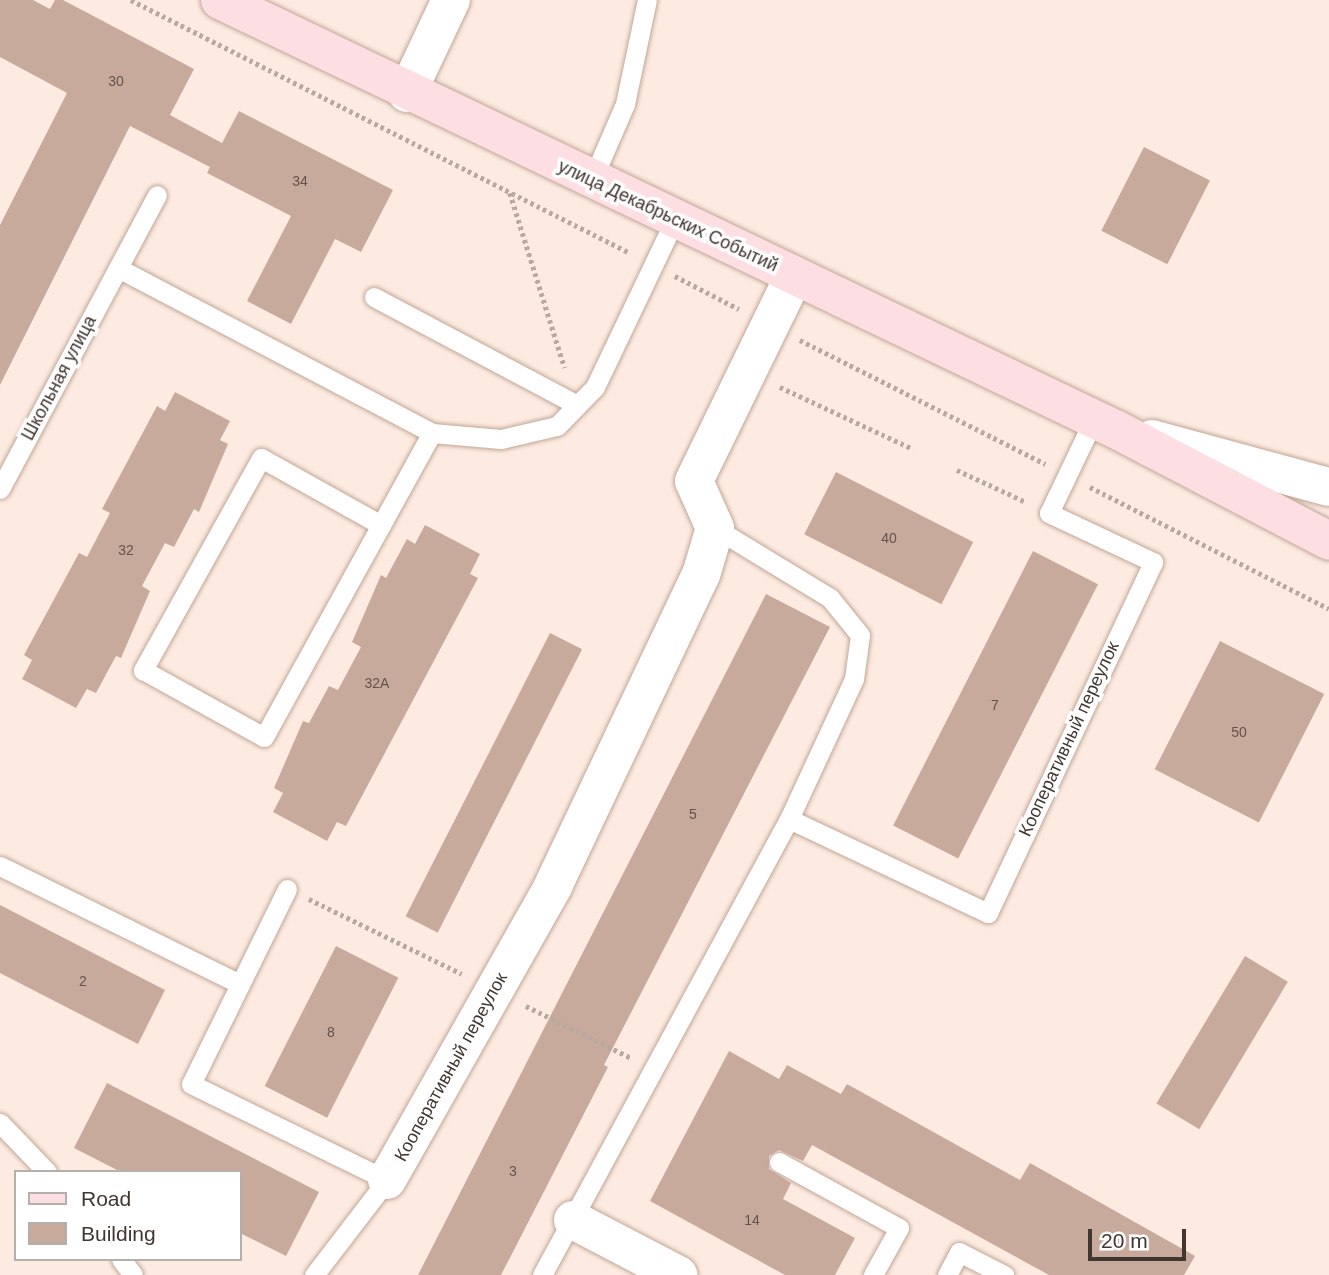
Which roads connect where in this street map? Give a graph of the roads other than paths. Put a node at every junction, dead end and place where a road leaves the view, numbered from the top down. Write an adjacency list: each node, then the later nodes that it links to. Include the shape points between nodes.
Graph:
1 (220, 0): 4 (street, улица Декабрьских Событий)
2 (451, 0): 5 (street)
3 (647, 0): 6 (lane, via 625,104)
4 (258, 9): 5 (street, улица Декабрьских Событий)
5 (407, 93): 6 (street, улица Декабрьских Событий)
6 (592, 180): 8 (street, улица Декабрьских Событий)
7 (157, 195): 9 (lane, Школьная улица)
8 (675, 219): 10 (street, улица Декабрьских Событий); 12 (lane, via 595,387)
9 (118, 268): 14 (lane); 16 (lane, Школьная улица)
10 (794, 276): 13 (street, улица Декабрьских Событий); 18 (street, via 694,481)
11 (374, 297): 12 (lane)
12 (577, 405): 14 (lane, via 556,426 501,439)
13 (1105, 425): 15 (street, улица Декабрьских Событий); 19 (street, улица Декабрьских Событий); 20 (lane, Кооперативный переулок, via 1067,475 1049,513 1153,562 988,913)
14 (432, 433): 17 (lane)
15 (1329, 487)
16 (0, 489)
17 (381, 525): 17 (lane, via 264,737 143,670 261,458)
18 (715, 528): 20 (lane, via 830,598 860,635 854,680); 27 (street, Кооперативный переулок, via 701,575 553,886)
19 (1329, 541)
20 (789, 819): 28 (lane)
21 (0, 866): 23 (lane)
22 (287, 889): 23 (lane)
23 (240, 984): 27 (lane, Кооперативный переулок, via 191,1084)
24 (0, 1123): 26 (lane)
25 (779, 1162): 32 (lane, via 899,1228)
26 (45, 1170)
27 (387, 1180): 29 (lane)
28 (573, 1220): 30 (lane); 31 (street)
29 (314, 1275)
30 (542, 1275)
31 (678, 1275)
32 (873, 1275)
33 (947, 1275): 34 (lane, via 959,1252)
34 (1004, 1275)

